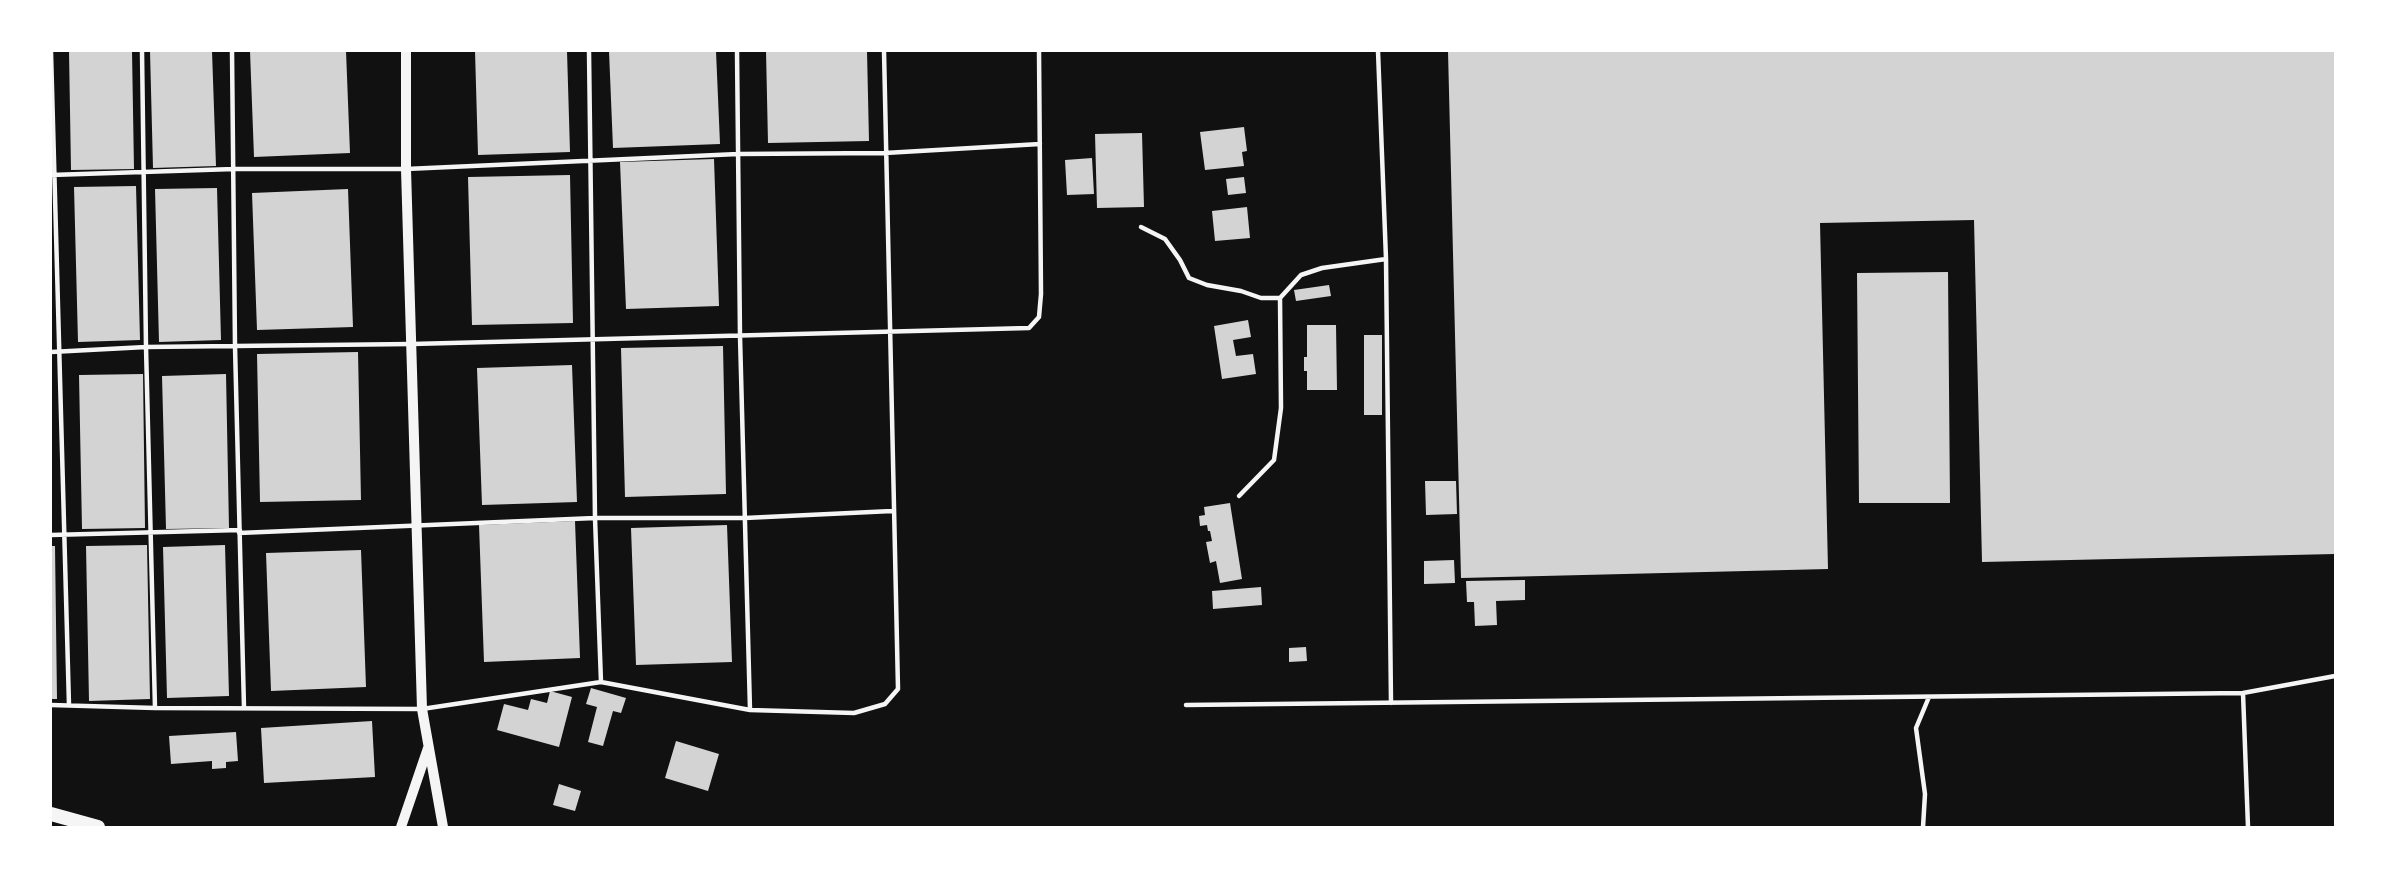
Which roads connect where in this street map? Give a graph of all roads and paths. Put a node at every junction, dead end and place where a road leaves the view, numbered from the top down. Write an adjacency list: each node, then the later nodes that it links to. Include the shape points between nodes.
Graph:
1 (51, 51): 17 (lane)
2 (142, 51): 16 (lane)
3 (232, 51): 14 (lane)
4 (406, 51): 15 (street)
5 (589, 51): 13 (lane)
6 (737, 51): 12 (lane)
7 (884, 51): 11 (lane)
8 (1039, 51): 10 (lane)
9 (1378, 51): 19 (lane)
10 (1040, 144): 11 (lane); 21 (lane, via 1039,317 1029,328)
11 (884, 153): 12 (lane); 21 (lane)
12 (738, 154): 13 (lane); 22 (lane)
13 (592, 161): 15 (lane); 23 (lane)
14 (234, 169): 15 (lane); 16 (lane); 25 (lane)
15 (406, 169): 24 (street)
16 (144, 173): 17 (lane); 26 (lane)
17 (52, 175): 28 (lane)
18 (1142, 228): 20 (lane, via 1165,239 1189,278 1261,298)
19 (1386, 258): 20 (lane, via 1301,275); 42 (lane)
20 (1280, 298): 29 (lane, via 1281,408 1274,460)
21 (891, 332): 22 (lane); 30 (lane)
22 (740, 335): 23 (lane); 32 (lane)
23 (592, 339): 24 (lane); 31 (lane)
24 (412, 344): 25 (lane); 33 (street)
25 (235, 346): 26 (lane); 35 (lane)
26 (146, 347): 28 (lane); 34 (lane)
27 (51, 352): 28 (lane)
28 (59, 352): 36 (lane)
29 (1239, 496)
30 (892, 511): 32 (lane); 49 (lane, via 898,690 885,704 854,713)
31 (595, 518): 32 (lane); 33 (lane); 39 (lane)
32 (745, 518): 49 (lane)
33 (417, 526): 35 (lane); 48 (street)
34 (152, 532): 35 (lane); 36 (lane); 46 (lane)
35 (239, 532): 47 (lane)
36 (66, 534): 37 (lane); 44 (lane)
37 (51, 535)
38 (2335, 676): 40 (lane)
39 (601, 682): 48 (lane); 49 (lane)
40 (2243, 694): 41 (lane); 56 (lane)
41 (1929, 697): 42 (lane); 55 (lane, via 1916,728 1925,794)
42 (1391, 703): 45 (lane)
43 (51, 705): 44 (lane)
44 (69, 705): 46 (lane)
45 (1186, 705)
46 (156, 708): 47 (lane)
47 (244, 708): 48 (lane)
48 (422, 709): 50 (street)
49 (750, 710)
50 (429, 745): 53 (street); 54 (street)
51 (51, 814): 52 (highway)
52 (98, 827)
53 (401, 827)
54 (443, 827)
55 (1923, 827)
56 (2248, 827)

